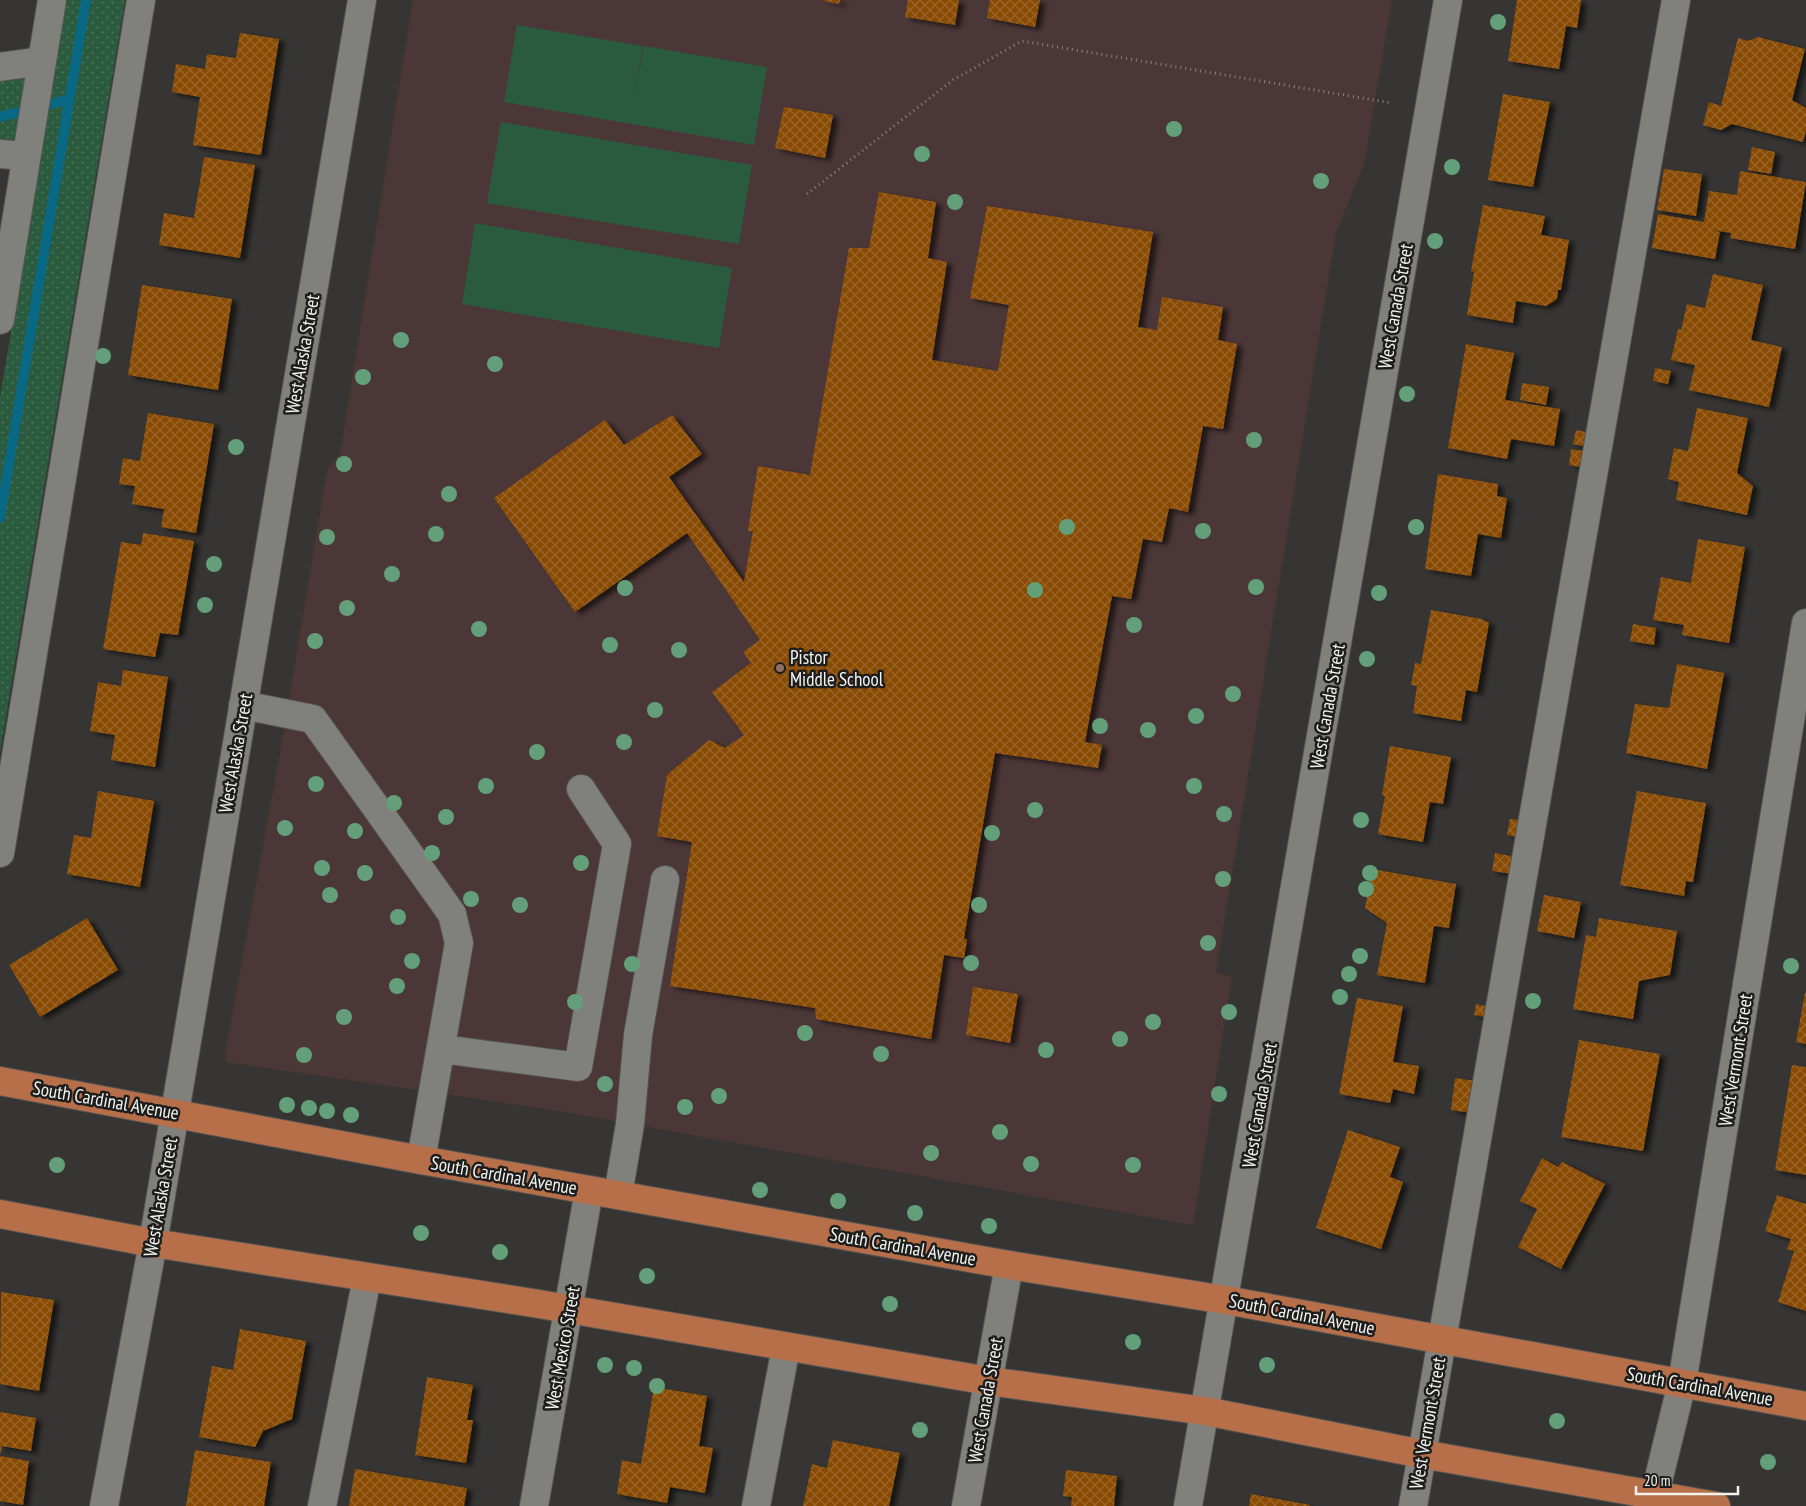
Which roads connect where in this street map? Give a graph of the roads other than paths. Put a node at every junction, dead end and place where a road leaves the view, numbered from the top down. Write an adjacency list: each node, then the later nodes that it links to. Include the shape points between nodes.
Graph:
1 (52, 0): 6 (street)
2 (141, 0): 13 (street)
3 (362, 0): 11 (street, West Alaska Street)
4 (1448, 0): 25 (street, West Canada Street)
5 (1676, 0): 27 (street, West Vermont Street)
6 (42, 61): 7 (street); 8 (street)
7 (0, 67)
8 (13, 155): 9 (street)
9 (0, 320)
10 (1806, 622): 30 (street, West Vermont Street)
11 (243, 705): 15 (street, via 313,719 452,914 459,943); 17 (street, West Alaska Street)
12 (581, 788): 15 (street, via 617,844 578,1067)
13 (0, 853)
14 (665, 880): 20 (street, via 638,1035 630,1124)
15 (442, 1049): 18 (street)
16 (0, 1081): 17 (main road, South Cardinal Avenue)
17 (174, 1113): 18 (main road, South Cardinal Avenue); 22 (street, West Alaska Street)
18 (421, 1160): 19 (main road, South Cardinal Avenue)
19 (589, 1190): 20 (main road, South Cardinal Avenue); 26 (street, West Mexico Street)
20 (618, 1195): 23 (main road, South Cardinal Avenue)
21 (0, 1214): 22 (main road)
22 (153, 1243): 24 (main road); 35 (street, West Alaska Street)
23 (1009, 1265): 25 (main road, South Cardinal Avenue); 29 (street, West Canada Street)
24 (366, 1278): 26 (main road); 36 (street)
25 (1225, 1300): 27 (main road, South Cardinal Avenue); 32 (street, West Canada Street)
26 (568, 1310): 28 (main road); 37 (street, West Mexico Street)
27 (1441, 1341): 30 (main road, South Cardinal Avenue); 33 (street, West Vermont Street)
28 (786, 1347): 29 (main road); 38 (street)
29 (989, 1381): 32 (main road); 39 (street, West Canada Street)
30 (1682, 1383): 31 (main road, South Cardinal Avenue); 34 (street, West Vermont Street)
31 (1806, 1406)
32 (1205, 1411): 33 (main road); 40 (street, West Canada Street)
33 (1422, 1454): 34 (main road); 41 (street, West Vermont Street)
34 (1653, 1501): 42 (main road)
35 (104, 1506)
36 (322, 1506)
37 (534, 1506)
38 (756, 1506)
39 (966, 1506)
40 (1188, 1506)
41 (1413, 1506)
42 (1716, 1506)

